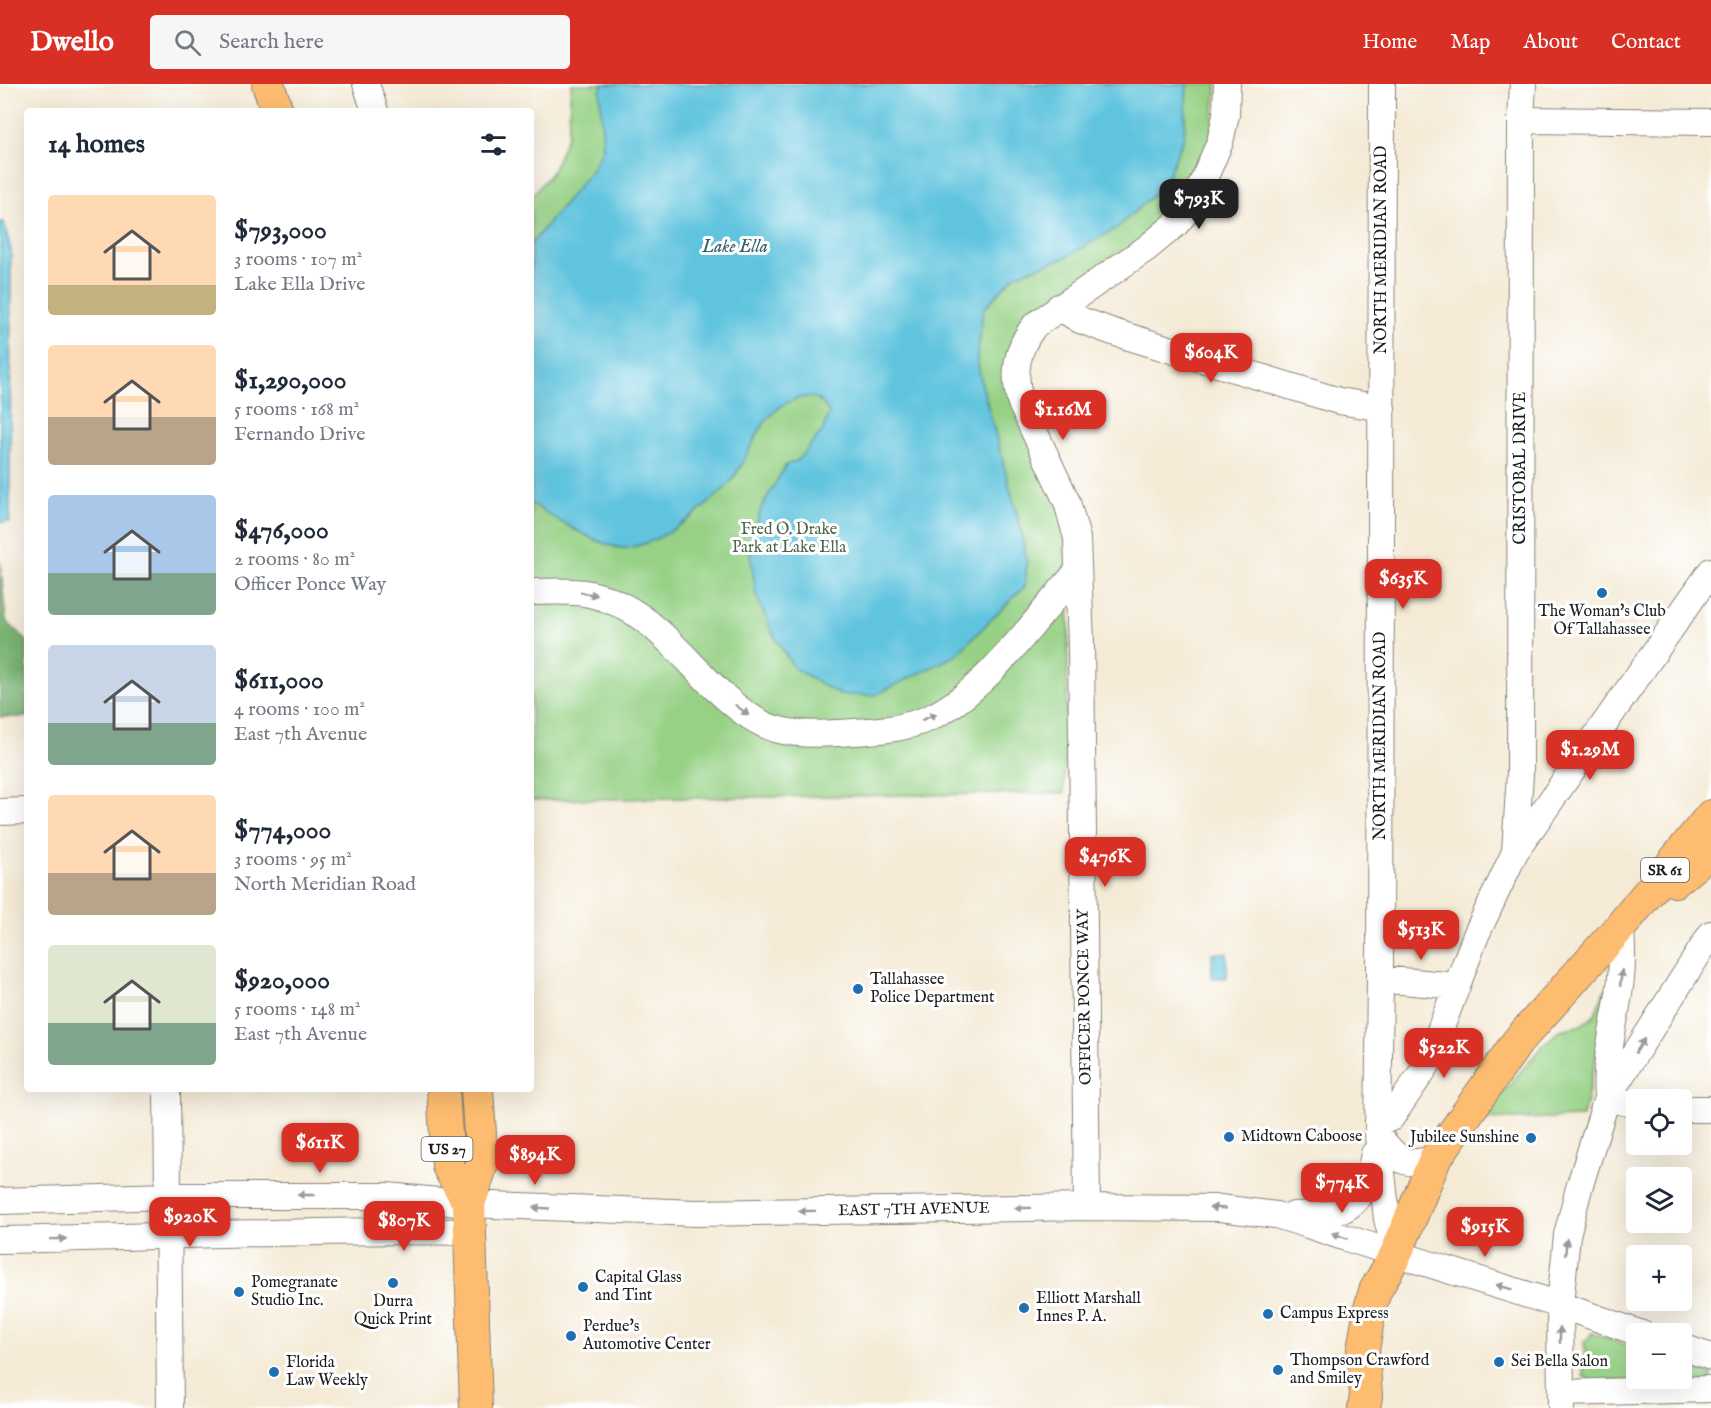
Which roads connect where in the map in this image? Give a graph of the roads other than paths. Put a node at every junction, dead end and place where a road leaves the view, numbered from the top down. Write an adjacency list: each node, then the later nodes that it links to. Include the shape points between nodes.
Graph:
1 (268, 84): 6 (main road)
2 (366, 84): 7 (street)
3 (1227, 84): 10 (street, OFFICER PONCE WAY, via 1220,142 1190,207 1148,248)
4 (1382, 84): 11 (street, NORTH MERIDIAN ROAD)
5 (1523, 84): 8 (street, CRISTOBAL DRIVE)
6 (275, 108)
7 (374, 108)
8 (1521, 120): 9 (street); 19 (street, CRISTOBAL DRIVE, via 1520,774)
9 (1711, 122)
10 (1059, 307): 11 (street, via 1113,332 1339,401); 12 (street, OFFICER PONCE WAY, via 1027,336 1015,370 1021,403 1071,514 1077,538)
11 (1382, 408): 22 (street, NORTH MERIDIAN ROAD)
12 (1078, 571): 14 (street, one-way to 12, via 588,593 614,600 653,625 725,698 756,721 790,734 808,735 906,726 949,708 994,668); 36 (street, OFFICER PONCE WAY)
13 (1711, 571): 19 (street)
14 (534, 592)
15 (0, 812): 16 (street)
16 (24, 812)
17 (1711, 816): 20 (main road, SR 61)
18 (1711, 851): 20 (main road, SR 61)
19 (1515, 852): 23 (street, via 1476,934)
20 (1621, 926): 27 (street, one-way to 20, via 1608,1049 1622,969); 32 (main road, SR 61, via 1518,1041)
21 (1711, 934): 27 (street, one-way to 21)
22 (1380, 979): 23 (street); 31 (street, NORTH MERIDIAN ROAD)
23 (1457, 986): 31 (street, via 1427,1065 1391,1118)
24 (167, 1092): 34 (street)
25 (443, 1092): 38 (main road, US 27, via 448,1166)
26 (477, 1092): 38 (main road, US 27, via 482,1164)
27 (1607, 1098): 28 (street); 43 (street, one-way to 27, via 1567,1235)
28 (1626, 1103)
29 (1692, 1109): 30 (street)
30 (1711, 1109)
31 (1378, 1128): 32 (street, via 1400,1160 1413,1164); 37 (street, NORTH MERIDIAN ROAD, via 1370,1178 1356,1202 1333,1214); 42 (street, NORTH MERIDIAN ROAD, via 1387,1219)
32 (1435, 1159): 42 (main road, SR 61)
33 (337, 1195): 34 (street, EAST 7TH AVENUE, one-way to 34); 38 (street, EAST 7TH AVENUE, via 387,1196); 39 (street)
34 (168, 1196): 35 (street, EAST 7TH AVENUE); 40 (street)
35 (0, 1201)
36 (1087, 1207): 37 (street, EAST 7TH AVENUE, one-way to 36, via 1220,1208); 38 (street, EAST 7TH AVENUE, one-way to 38, via 696,1213 590,1210)
37 (1276, 1215): 42 (street, EAST 7TH AVENUE, one-way to 37)
38 (470, 1218): 39 (street, EAST 7TH AVENUE); 51 (main road, US 27)
39 (338, 1231): 40 (street, EAST 7TH AVENUE)
40 (168, 1237): 41 (street, EAST 7TH AVENUE, one-way to 40); 50 (street)
41 (0, 1240)
42 (1396, 1254): 43 (street, EAST 7TH AVENUE, one-way to 42); 49 (main road, SR 61, via 1378,1356)
43 (1560, 1305): 44 (street, EAST 7TH AVENUE); 48 (street, one-way to 43)
44 (1626, 1328)
45 (1692, 1350): 46 (street)
46 (1711, 1357)
47 (1711, 1389): 48 (street)
48 (1561, 1401)
49 (1365, 1402)
50 (170, 1408)
51 (476, 1408)

